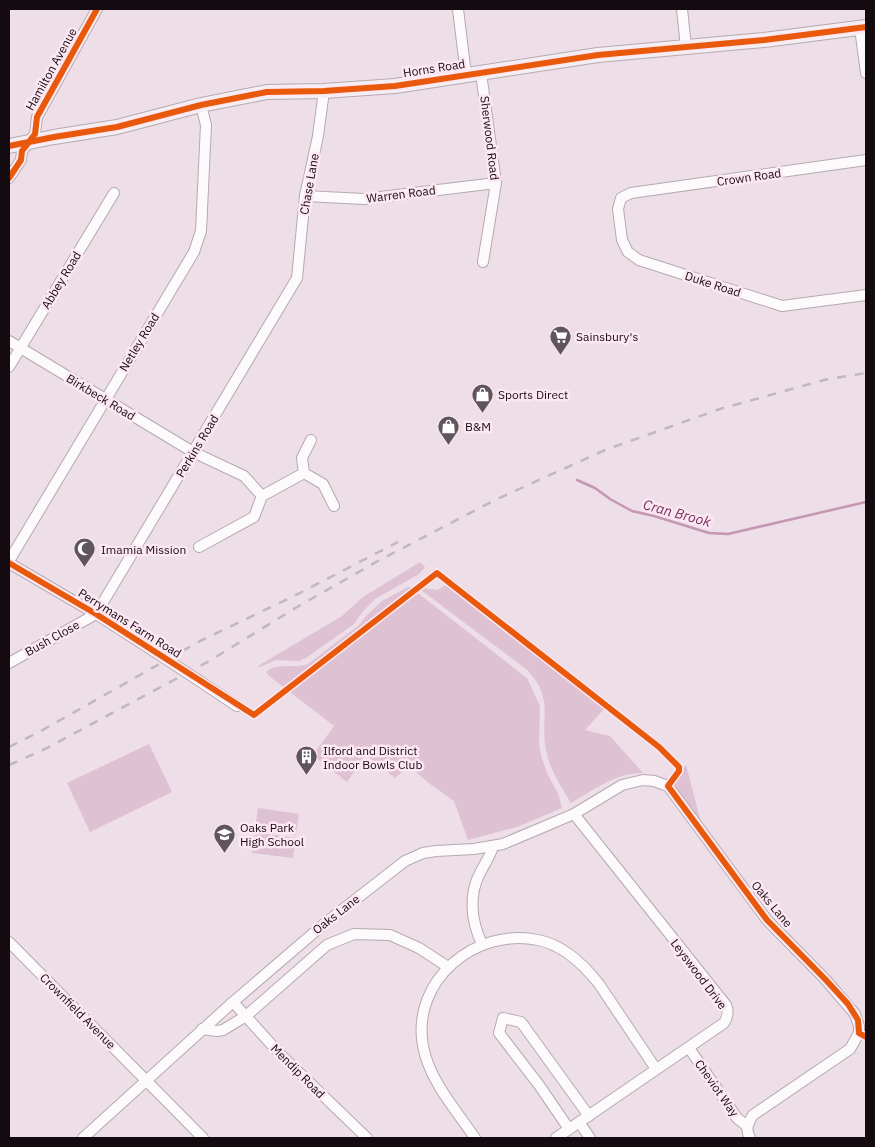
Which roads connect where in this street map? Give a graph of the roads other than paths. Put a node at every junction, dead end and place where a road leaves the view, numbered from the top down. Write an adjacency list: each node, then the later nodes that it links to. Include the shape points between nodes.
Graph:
1 (97, 9): 11 (street, Hamilton Avenue, via 37,118 35,134)
2 (458, 9): 8 (street)
3 (682, 9): 5 (street)
4 (863, 27): 5 (street, Horns Road); 7 (street)
5 (686, 47): 6 (street, Horns Road, via 598,55)
6 (481, 73): 8 (street, Horns Road); 15 (street, Sherwood Road)
7 (866, 73)
8 (466, 75): 9 (street, Horns Road, via 395,86)
9 (324, 91): 10 (street, Horns Road, via 267,92); 18 (street, Chase Lane)
10 (201, 105): 11 (street, Horns Road, via 117,127); 25 (street, Netley Road, via 206,125 201,231 194,252)
11 (30, 142): 12 (street, Horns Road); 14 (street, Hamilton Avenue)
12 (9, 146)
13 (866, 160): 17 (street, Crown Road)
14 (9, 178)
15 (496, 183): 18 (street, Warren Road, via 364,199); 19 (street, Sherwood Road)
16 (114, 193): 23 (street, Abbey Road)
17 (631, 193): 21 (street, Duke Road, via 622,198 618,209 622,240 628,252 639,260 782,306)
18 (305, 196): 20 (street, Chase Lane)
19 (483, 262)
20 (297, 278): 27 (street, Perkins Road)
21 (866, 295)
22 (9, 341): 23 (street, Birkbeck Road)
23 (20, 348): 24 (street, Abbey Road); 25 (street, Birkbeck Road)
24 (9, 367)
25 (105, 399): 27 (street, Birkbeck Road); 32 (street, Netley Road)
26 (311, 440): 28 (street, via 302,458)
27 (194, 452): 29 (street, Birkbeck Road, via 244,476); 33 (street, Perkins Road)
28 (304, 472): 29 (street); 30 (street, via 323,484)
29 (262, 496): 31 (street, via 254,516)
30 (334, 506)
31 (199, 547)
32 (9, 562): 33 (street, Perrymans Farm Road)
33 (96, 614): 34 (street, Bush Close); 35 (street, Perrymans Farm Road, bridge)
34 (9, 662)
35 (237, 706)
36 (574, 814): 37 (street, Oaks Lane); 44 (street, Leyswood Drive, via 728,1010 724,1023); 49 (street, Oaks Lane, via 622,785 643,780 668,786 767,920 855,1014 859,1033 850,1049 753,1115)
37 (493, 846): 39 (street, via 477,879 472,899); 41 (street, Oaks Lane, via 423,853 405,861 324,924)
38 (9, 942): 46 (street, Crownfield Avenue)
39 (482, 944): 40 (street); 45 (street, via 507,938 540,940 575,959 599,984)
40 (448, 967): 42 (street, Oaks Lane, via 419,948 390,935 354,934 327,945); 54 (street, via 433,987 425,1008 422,1044 435,1080)
41 (233, 1002): 42 (street, Mendip Road); 43 (street, Oaks Lane)
42 (246, 1016): 43 (street, Oaks Lane, via 224,1030); 53 (street, Mendip Road, via 280,1054)
43 (202, 1029): 46 (street, Oaks Lane)
44 (689, 1048): 45 (street, Leyswood Drive); 49 (street, Cheviot Way, via 737,1118)
45 (656, 1069): 47 (street, Leyswood Drive)
46 (146, 1081): 51 (street, Oaks Lane); 52 (street, Crownfield Avenue)
47 (588, 1116): 48 (street, Leyswood Drive); 50 (street, via 522,1022 504,1018 499,1032)
48 (579, 1122): 50 (street, Leyswood Drive); 56 (street)
49 (748, 1126): 57 (street)
50 (569, 1129): 55 (street, Leyswood Drive)
51 (83, 1138)
52 (203, 1138)
53 (367, 1138)
54 (475, 1138)
55 (556, 1138)
56 (590, 1138)
57 (750, 1138)

